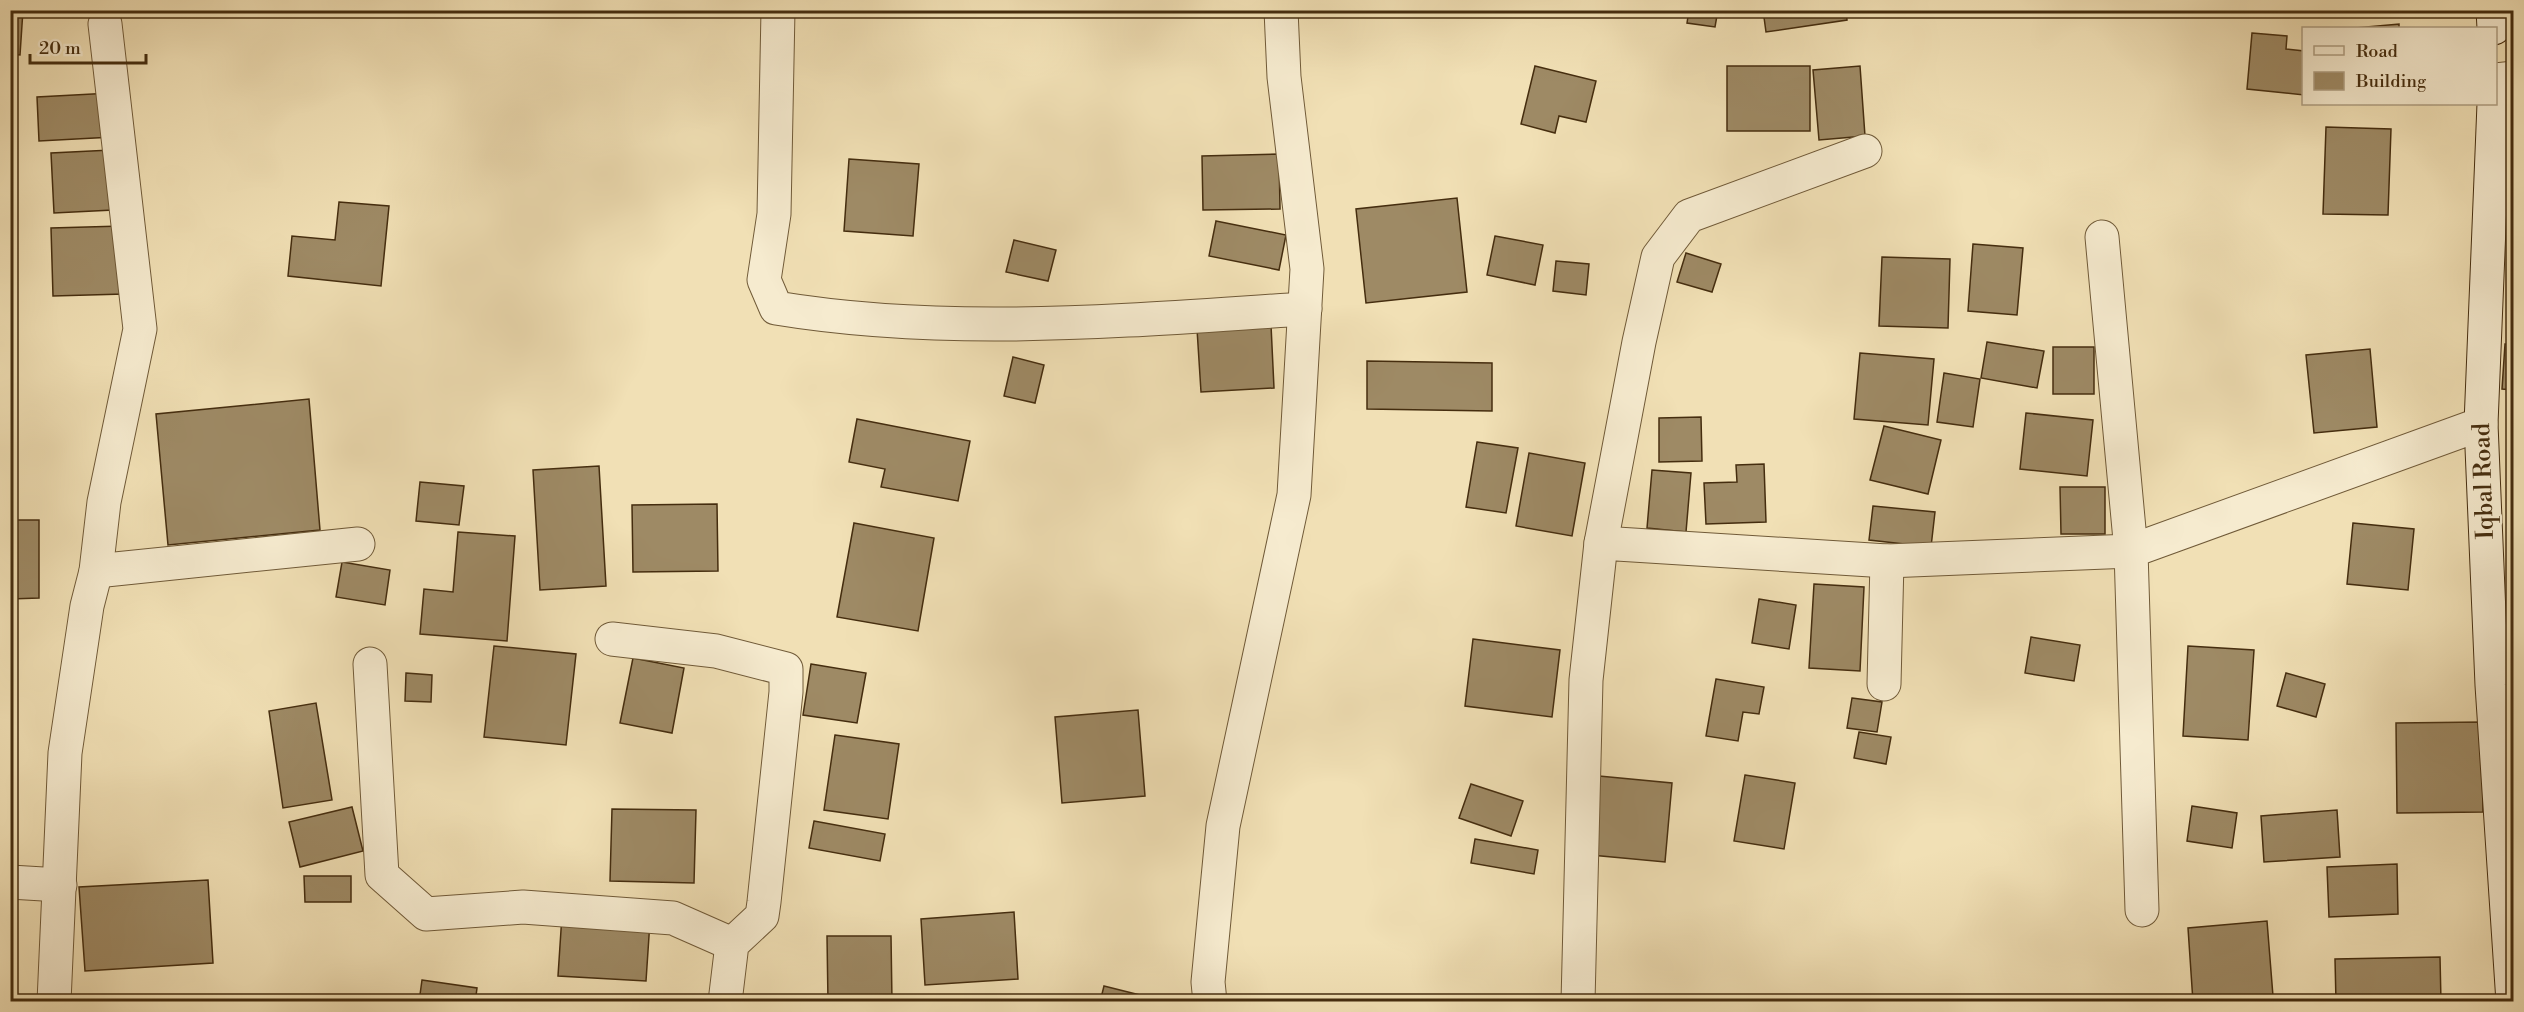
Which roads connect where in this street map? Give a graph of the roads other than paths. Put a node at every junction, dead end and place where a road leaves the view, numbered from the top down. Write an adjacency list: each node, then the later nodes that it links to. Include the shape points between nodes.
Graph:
1 (778, 10): 11 (street, via 774,214 764,280 776,308 834,317 964,325 1053,325)
2 (1281, 10): 11 (street, via 1284,77 1307,269)
3 (2493, 10): 5 (street)
4 (105, 24): 17 (street, via 140,329 104,502)
5 (2494, 27)
6 (2514, 78): 7 (street)
7 (2497, 80)
8 (2494, 105): 12 (street, Iqbal Road)
9 (1865, 151): 13 (street, via 1689,216 1658,257)
10 (2102, 237): 15 (street)
11 (1305, 309): 27 (street, via 1294,495 1223,826 1208,982)
12 (2481, 424): 15 (street); 29 (street, Iqbal Road, via 2492,685)
13 (1601, 543): 16 (street); 28 (street, via 1586,680)
14 (358, 544): 17 (street)
15 (2131, 551): 16 (street); 23 (street)
16 (1887, 561): 20 (street)
17 (96, 571): 22 (street, via 65,753)
18 (612, 639): 24 (street, via 716,651 786,669 762,916)
19 (370, 664): 24 (street, via 382,875 426,914 523,907 673,918)
20 (1884, 684)
21 (10, 882): 22 (street)
22 (60, 885): 25 (street)
23 (2142, 910)
24 (732, 944): 26 (street)
25 (54, 1002)
26 (725, 1002)
27 (1210, 1002)
28 (1578, 1002)
29 (2513, 1002)

